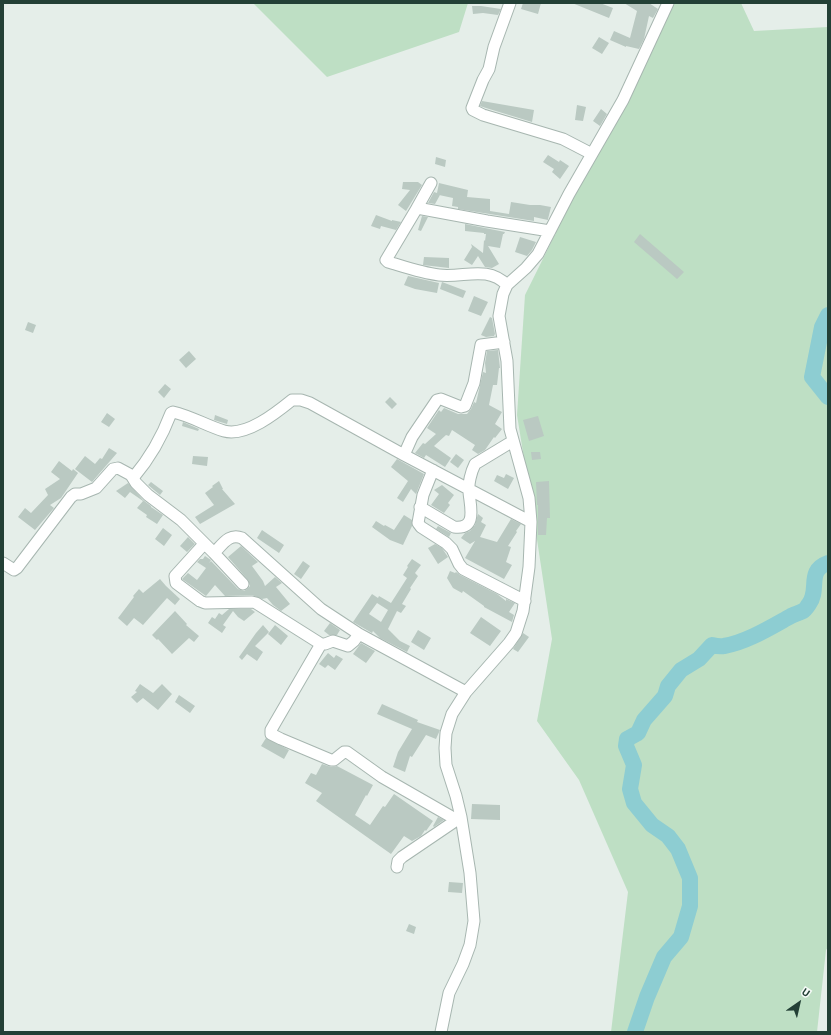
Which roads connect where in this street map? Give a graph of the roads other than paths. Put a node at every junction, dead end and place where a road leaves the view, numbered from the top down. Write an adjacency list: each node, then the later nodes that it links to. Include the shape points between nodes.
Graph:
1 (510, 3): 3 (street, via 473,110 563,139)
2 (668, 3): 3 (street, via 624,100)
3 (592, 154): 6 (street)
4 (431, 183): 5 (street)
5 (417, 208): 6 (street); 7 (street, via 388,256 388,262 440,275 493,275)
6 (550, 231): 7 (street, via 538,254)
7 (507, 285): 8 (street, via 499,316)
8 (504, 342): 9 (street); 10 (street, via 481,345 474,383 465,406 461,407 441,398 437,400 412,437)
9 (512, 441): 13 (street, via 475,464); 15 (street, via 527,487)
10 (404, 455): 11 (street); 12 (street, via 310,403 292,400 250,428 238,432 225,431 173,412 151,455)
11 (433, 470): 13 (street); 14 (street)
12 (133, 478): 16 (street, via 148,495 181,520); 18 (street, via 128,473 114,468 96,488 73,495 17,568 14,570)
13 (469, 490): 14 (street, via 471,518 468,524 463,526 454,527); 15 (street)
14 (420, 507): 20 (street, via 418,523 446,542 463,569)
15 (531, 522): 20 (street)
16 (204, 544): 17 (street); 22 (street, via 175,576 176,583 205,603 256,603)
17 (214, 553): 19 (street); 21 (street, via 231,537 242,538 321,609)
18 (3, 563)
19 (243, 584)
20 (525, 601): 23 (street, via 516,633)
21 (359, 634): 22 (street, via 348,646 334,641); 23 (street)
22 (321, 644): 24 (street, via 274,723 271,734 331,760 347,752 382,777)
23 (466, 692): 24 (street, via 452,714 446,732 445,748 446,765 456,796)
24 (459, 818): 25 (street, via 402,857); 26 (street, via 470,873 474,921 470,945 449,993)
25 (396, 867)
26 (441, 1032)

